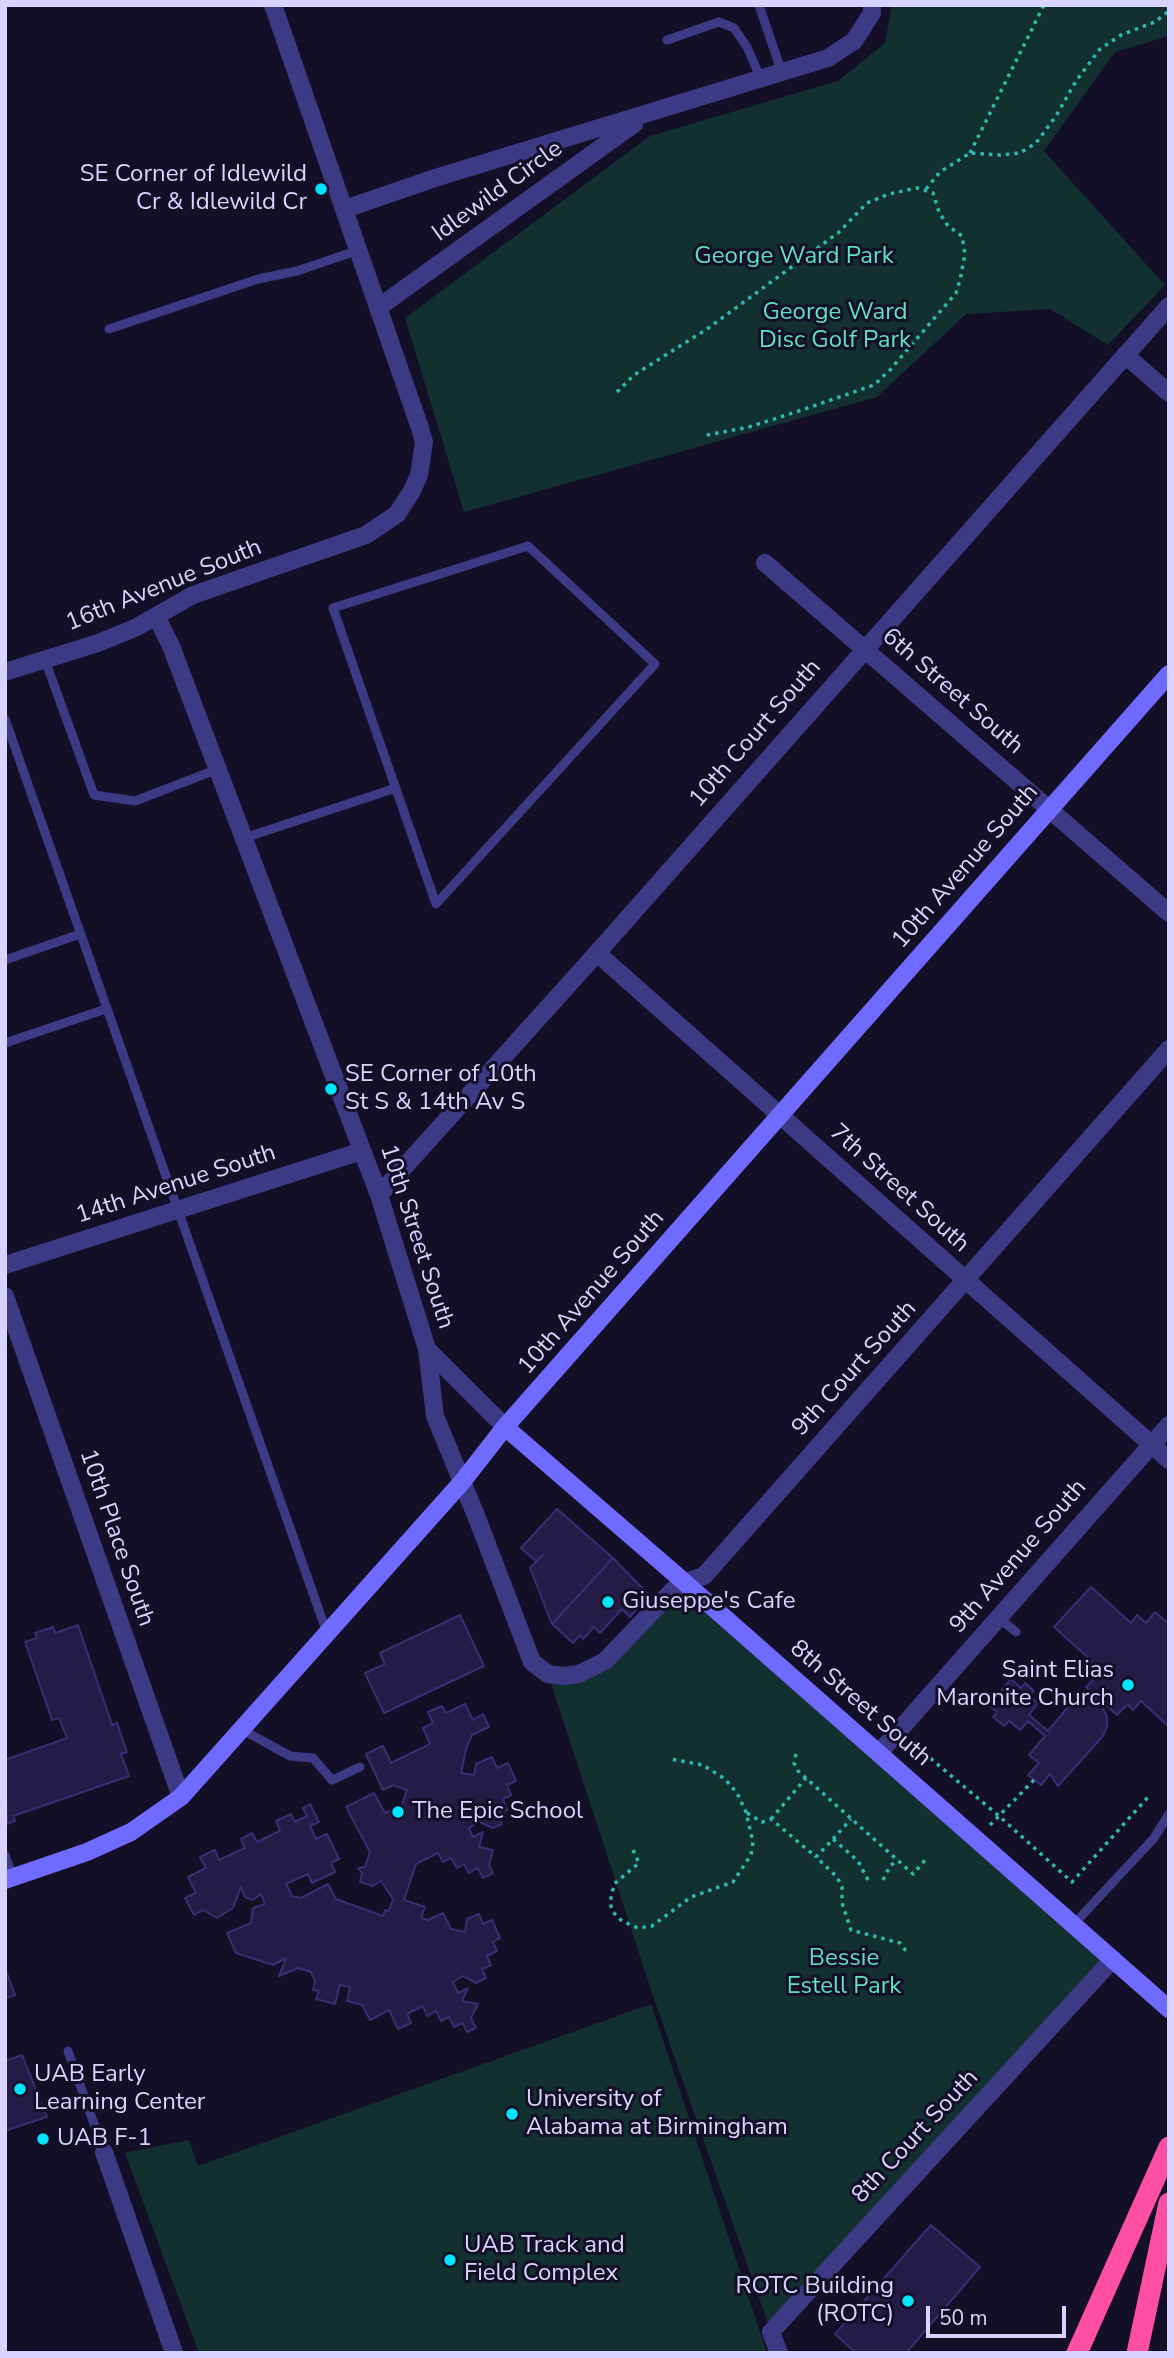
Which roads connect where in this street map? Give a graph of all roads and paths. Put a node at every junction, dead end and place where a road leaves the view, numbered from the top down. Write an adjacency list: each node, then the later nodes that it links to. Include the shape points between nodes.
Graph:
1 (273, 5): 12 (street)
2 (759, 5): 7 (lane)
3 (872, 5): 7 (street, Idlewild Circle, via 872,13 854,41 828,58)
4 (1044, 5): 10 (path)
5 (1169, 11): 10 (path, via 1100,49 1036,143 1020,153)
6 (667, 40): 8 (lane, via 719,22 734,28)
7 (782, 73): 8 (street, Idlewild Circle)
8 (761, 79): 9 (street, Idlewild Circle)
9 (645, 116): 12 (street, Idlewild Circle); 15 (street, Idlewild Circle)
10 (970, 153): 11 (path, via 947,167)
11 (926, 189): 18 (path, via 867,203 838,233 707,329 634,375); 20 (path, via 933,192 948,226 962,236 965,254 960,280 956,293 890,370 874,385 750,428)
12 (345, 209): 13 (street)
13 (359, 250): 15 (street); 16 (lane)
14 (1169, 306): 17 (street, 10th Court South)
15 (379, 307): 22 (street, 16th Avenue South, via 424,442 419,475 397,514 366,534 193,595)
16 (109, 329)
17 (1125, 355): 19 (street); 23 (street, 10th Court South)
18 (617, 392)
19 (1169, 393)
20 (702, 436)
21 (765, 563): 23 (street, 6th Street South)
22 (156, 616): 24 (street, 16th Avenue South); 28 (street, 10th Street South)
23 (865, 648): 30 (street, 6th Street South); 34 (street, 10th Court South)
24 (45, 660): 25 (street, 16th Avenue South); 28 (lane, via 94,795 135,801)
25 (5, 672)
26 (1169, 674): 30 (street, 10th Avenue South)
27 (5, 719): 33 (lane)
28 (218, 769): 31 (street, 10th Street South)
29 (396, 788): 29 (lane, via 436,904 654,664 528,545 333,608); 31 (lane)
30 (1049, 810): 32 (street, 6th Street South); 39 (street, 10th Avenue South)
31 (244, 838): 40 (street, 10th Street South)
32 (1169, 913)
33 (80, 934): 35 (lane); 36 (lane)
34 (597, 953): 39 (street, 7th Street South); 41 (street, 10th Court South)
35 (5, 960)
36 (106, 1009): 37 (lane); 42 (lane)
37 (5, 1043)
38 (1169, 1049): 44 (street, 9th Court South)
39 (780, 1116): 44 (street, 7th Street South); 48 (street, 10th Avenue South)
40 (362, 1151): 41 (street, 10th Street South); 42 (street, 14th Avenue South)
41 (379, 1195): 46 (street, 10th Street South)
42 (177, 1210): 43 (street, 14th Avenue South); 55 (lane)
43 (5, 1265)
44 (966, 1281): 49 (street, 7th Street South); 52 (street, 9th Court South, via 704,1576)
45 (5, 1296): 65 (street, 10th Place South)
46 (427, 1349): 48 (street, 8th Street South); 51 (street, 10th Street South, via 435,1416)
47 (1169, 1425): 49 (street, 9th Avenue South)
48 (505, 1427): 51 (street, 10th Avenue South); 52 (street, 8th Street South)
49 (1151, 1445): 50 (street, 7th Street South); 53 (street, 9th Avenue South)
50 (1169, 1460)
51 (462, 1482): 55 (street, 10th Avenue South); 56 (street, 10th Street South, via 532,1662)
52 (685, 1582): 56 (street, 9th Court South, via 605,1661 579,1674); 59 (street, 8th Street South)
53 (999, 1618): 54 (lane); 59 (street, 9th Avenue South)
54 (1016, 1632)
55 (327, 1633): 57 (street, 10th Avenue South)
56 (548, 1674)
57 (242, 1729): 62 (lane, via 290,1756 313,1758 332,1780); 65 (street, 10th Avenue South)
58 (907, 1738): 69 (path)
59 (879, 1753): 82 (street, 8th Street South)
60 (796, 1754): 63 (path, via 794,1763)
61 (671, 1759): 67 (path, via 703,1765 725,1779)
62 (360, 1767)
63 (806, 1778): 70 (path); 71 (path)
64 (1034, 1780): 69 (path)
65 (181, 1797): 79 (street, 10th Avenue South, via 131,1832)
66 (1148, 1797): 69 (path, via 1072,1882)
67 (746, 1812): 70 (path, via 762,1822); 74 (path, via 754,1842 733,1882 691,1897 652,1926 638,1928 622,1921 610,1903 614,1884 639,1863)
68 (1169, 1814): 82 (lane, via 1154,1838)
69 (999, 1816): 72 (path)
70 (771, 1819): 76 (path)
71 (851, 1819): 73 (path); 78 (path)
72 (990, 1825)
73 (833, 1839): 76 (path); 80 (path, via 858,1861)
74 (633, 1850)
75 (5, 1856): 79 (lane)
76 (816, 1857): 83 (path, via 842,1887 850,1930 900,1943)
77 (926, 1859): 78 (path, via 914,1874)
78 (898, 1860): 81 (path)
79 (9, 1878)
80 (868, 1880)
81 (883, 1880)
82 (1074, 1924): 84 (street, 8th Street South)
83 (906, 1951)
84 (1113, 1959): 85 (street, 8th Street South); 91 (street, 8th Court South, via 771,2332)
85 (1169, 2009)
86 (68, 2051): 88 (lane)
87 (1169, 2147): 92 (highway)
88 (104, 2152): 90 (street)
89 (1169, 2203): 93 (highway)
90 (174, 2353)
91 (779, 2353)
92 (1077, 2353)
93 (1137, 2353)

